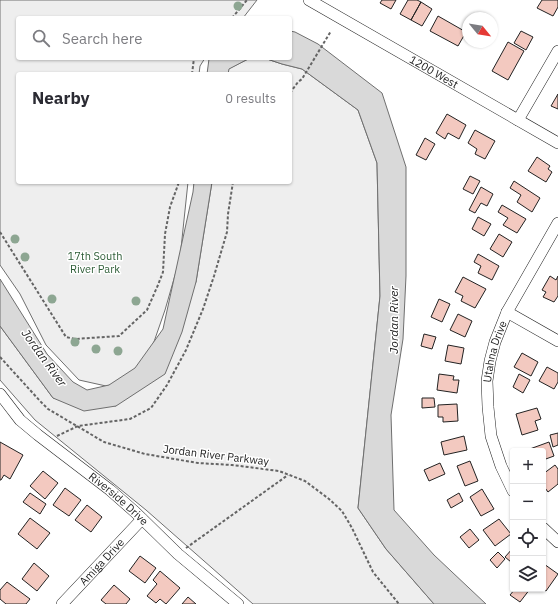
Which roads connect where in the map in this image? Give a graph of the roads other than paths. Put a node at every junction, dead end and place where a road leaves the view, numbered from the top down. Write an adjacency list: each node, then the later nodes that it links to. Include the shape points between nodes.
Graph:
1 (309, 0): 3 (street, 1200 West)
2 (558, 51): 3 (street)
3 (518, 120): 4 (street, 1200 West)
4 (558, 143)
5 (558, 223): 6 (street, Utahna Drive)
6 (507, 312): 7 (street); 9 (street, Utahna Drive, via 495,342 487,381 491,436)
7 (558, 341)
8 (0, 394): 10 (street, Riverside Drive, via 20,420 110,490)
9 (510, 485)
10 (142, 519): 13 (street, Amiga Drive); 14 (street, Riverside Drive, via 178,554)
11 (546, 531): 12 (street)
12 (558, 542)
13 (62, 604)
14 (238, 604)

